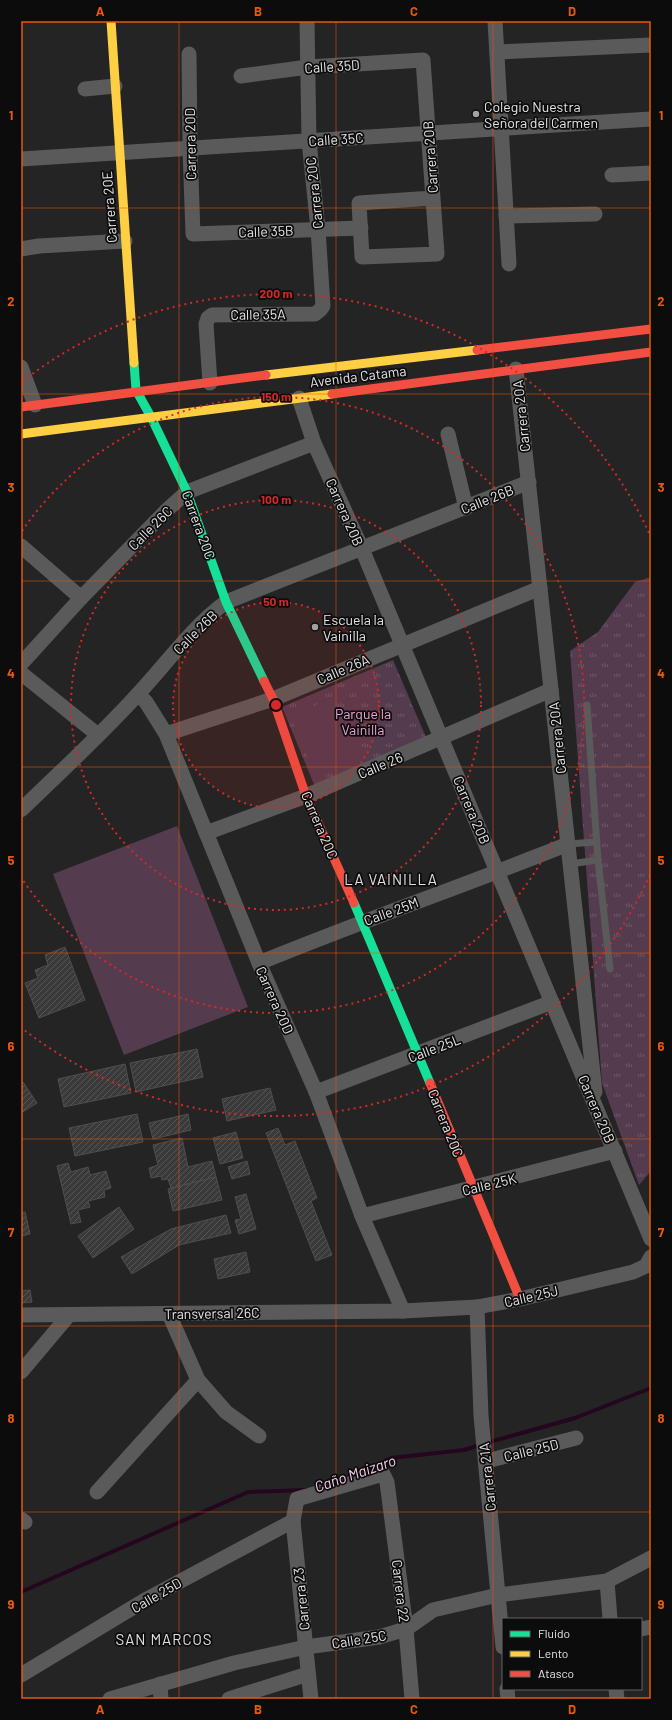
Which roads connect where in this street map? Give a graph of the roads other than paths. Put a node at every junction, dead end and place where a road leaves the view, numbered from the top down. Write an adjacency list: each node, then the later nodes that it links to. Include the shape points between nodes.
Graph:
1 (111, 21): 10 (street, Carrera 20E)
2 (307, 21): 8 (street, Carrera 20C)
3 (495, 21): 5 (street)
4 (651, 45): 5 (street)
5 (497, 52): 13 (street)
6 (188, 54): 16 (street, Carrera 20D)
7 (423, 60): 8 (street, Calle 35D); 14 (street, Carrera 20B)
8 (308, 67): 9 (street, Calle 35D); 15 (street, Carrera 20C)
9 (241, 76)
10 (115, 86): 11 (street); 17 (street, Carrera 20E)
11 (85, 89)
12 (651, 119): 13 (street, Calle 35C)
13 (501, 128): 14 (street, Calle 35C); 23 (street)
14 (428, 133): 15 (street, Calle 35C); 21 (street, Carrera 20B)
15 (309, 141): 16 (street, Calle 35C); 25 (street, Carrera 20C)
16 (190, 149): 17 (street, Calle 35C); 26 (street, Carrera 20D)
17 (120, 153): 18 (street, Calle 35C); 27 (street, Carrera 20E)
18 (21, 159)
19 (651, 173): 20 (street)
20 (612, 175)
21 (433, 198): 24 (street, via 359,203); 24 (street, Carrera 20B, via 437,254 362,256)
22 (595, 214): 23 (street)
23 (506, 216): 29 (street)
24 (361, 228): 25 (street, Calle 35B)
25 (318, 230): 26 (street, Calle 35B); 30 (street, Carrera 20C, via 322,306)
26 (193, 234)
27 (125, 241): 28 (street); 36 (street, Carrera 20E)
28 (21, 249)
29 (509, 264)
30 (315, 314): 35 (street, Calle 35A, via 212,315 206,324)
31 (651, 329): 35 (street, Avenida Catama)
32 (651, 352): 34 (street, Avenida Catama)
33 (21, 367): 38 (street)
34 (516, 369): 37 (street, Avenida Catama); 43 (street, Carrera 20A)
35 (210, 383): 36 (street, Avenida Catama)
36 (136, 390): 38 (street, Avenida Catama); 39 (street, Carrera 20C)
37 (298, 398): 39 (street, Avenida Catama); 42 (street, Carrera 20B)
38 (28, 406)
39 (151, 417): 40 (street, Avenida Catama); 44 (street, Carrera 20C)
40 (21, 434)
41 (448, 434): 45 (street)
42 (314, 443): 44 (street, Calle 26C); 47 (street, Carrera 20B)
43 (529, 482): 45 (street, Calle 26B); 48 (street, Carrera 20A)
44 (188, 492): 49 (street, Calle 26C, via 168,508); 50 (street, Carrera 20C)
45 (466, 508): 47 (street, Calle 26B)
46 (21, 546): 49 (street)
47 (362, 549): 50 (street, Calle 26B); 51 (street, Carrera 20B)
48 (540, 588): 51 (street, Calle 26A); 54 (street, Carrera 20A)
49 (81, 598): 52 (street, Calle 26C)
50 (226, 602): 55 (street, Calle 26B, via 208,616 179,646); 56 (street, Carrera 20C)
51 (402, 645): 56 (street, Calle 26A); 60 (street, Carrera 20B)
52 (21, 664)
53 (21, 673): 59 (street)
54 (551, 690): 60 (street, Calle 26); 65 (street, Carrera 20A)
55 (138, 694): 58 (street, Carrera 20D); 59 (street, Calle 26B)
56 (273, 699): 58 (street, Calle 26A); 61 (street, Carrera 20C)
57 (587, 705): 64 (lane)
58 (166, 734): 63 (street, Carrera 20D)
59 (98, 735): 62 (street, Calle 26B)
60 (442, 738): 61 (street, Calle 26); 68 (street, Carrera 20B)
61 (306, 796): 63 (street, Calle 26); 69 (street, Carrera 20C)
62 (21, 810)
63 (206, 833): 70 (street, Carrera 20D)
64 (596, 842): 65 (lane); 66 (lane)
65 (568, 844): 67 (street, Carrera 20A); 68 (street, Calle 25M)
66 (598, 860): 67 (lane); 71 (lane)
67 (570, 864): 75 (street, Carrera 20A)
68 (498, 872): 69 (street, Calle 25M); 72 (street, Carrera 20B)
69 (362, 921): 70 (street, Calle 25M); 73 (street, Carrera 20C)
70 (259, 962): 74 (street, Carrera 20D)
71 (610, 969)
72 (552, 1002): 73 (street, Calle 25L); 75 (street, Carrera 20B)
73 (418, 1054): 74 (street, Calle 25L); 77 (street, Carrera 20C)
74 (316, 1092): 78 (street, Carrera 20D)
75 (597, 1108): 76 (street, Carrera 20B)
76 (615, 1151): 77 (street, Calle 25K); 79 (street, Carrera 20B)
77 (472, 1188): 78 (street, Calle 25K); 82 (street, Carrera 20C)
78 (362, 1216): 84 (street, Carrera 20D)
79 (648, 1219): 80 (street)
80 (651, 1239)
81 (649, 1264): 82 (street, Calle 25J, via 621,1275)
82 (520, 1299): 83 (street, Calle 25J)
83 (477, 1307): 84 (street, Calle 25J); 92 (street, Carrera 21A, via 481,1416)
84 (403, 1311): 85 (street, Transversal 26C)
85 (169, 1314): 87 (street, Transversal 26C); 89 (street)
86 (21, 1315): 87 (street, Transversal 26C)
87 (69, 1315): 88 (street)
88 (21, 1372)
89 (198, 1380): 90 (street, via 226,1412); 94 (street)
90 (259, 1436)
91 (576, 1438): 92 (street, Calle 25D)
92 (486, 1456): 98 (street, Carrera 21A)
93 (387, 1482): 95 (street, Carrera 23, via 383,1474 297,1499); 100 (street, Carrera 22)
94 (97, 1492)
95 (293, 1521): 102 (street, Carrera 23); 104 (street, Calle 25D, via 147,1599)
96 (651, 1558): 97 (street, Calle 25C)
97 (606, 1581): 98 (street, Calle 25C); 99 (street)
98 (498, 1595): 100 (street, Calle 25C, via 433,1610); 101 (street, Carrera 21A)
99 (610, 1618)
100 (406, 1629): 102 (street, Calle 25C, via 379,1638); 110 (street, Carrera 22)
101 (502, 1637)
102 (306, 1647): 103 (street, Carrera 23); 105 (street, Calle 25C)
103 (308, 1674): 108 (street); 109 (street, Carrera 23)
104 (21, 1675)
105 (160, 1684): 106 (street, Calle 25C); 107 (street)
106 (110, 1699)
107 (161, 1699)
108 (229, 1699)
109 (311, 1699)
110 (412, 1699)

